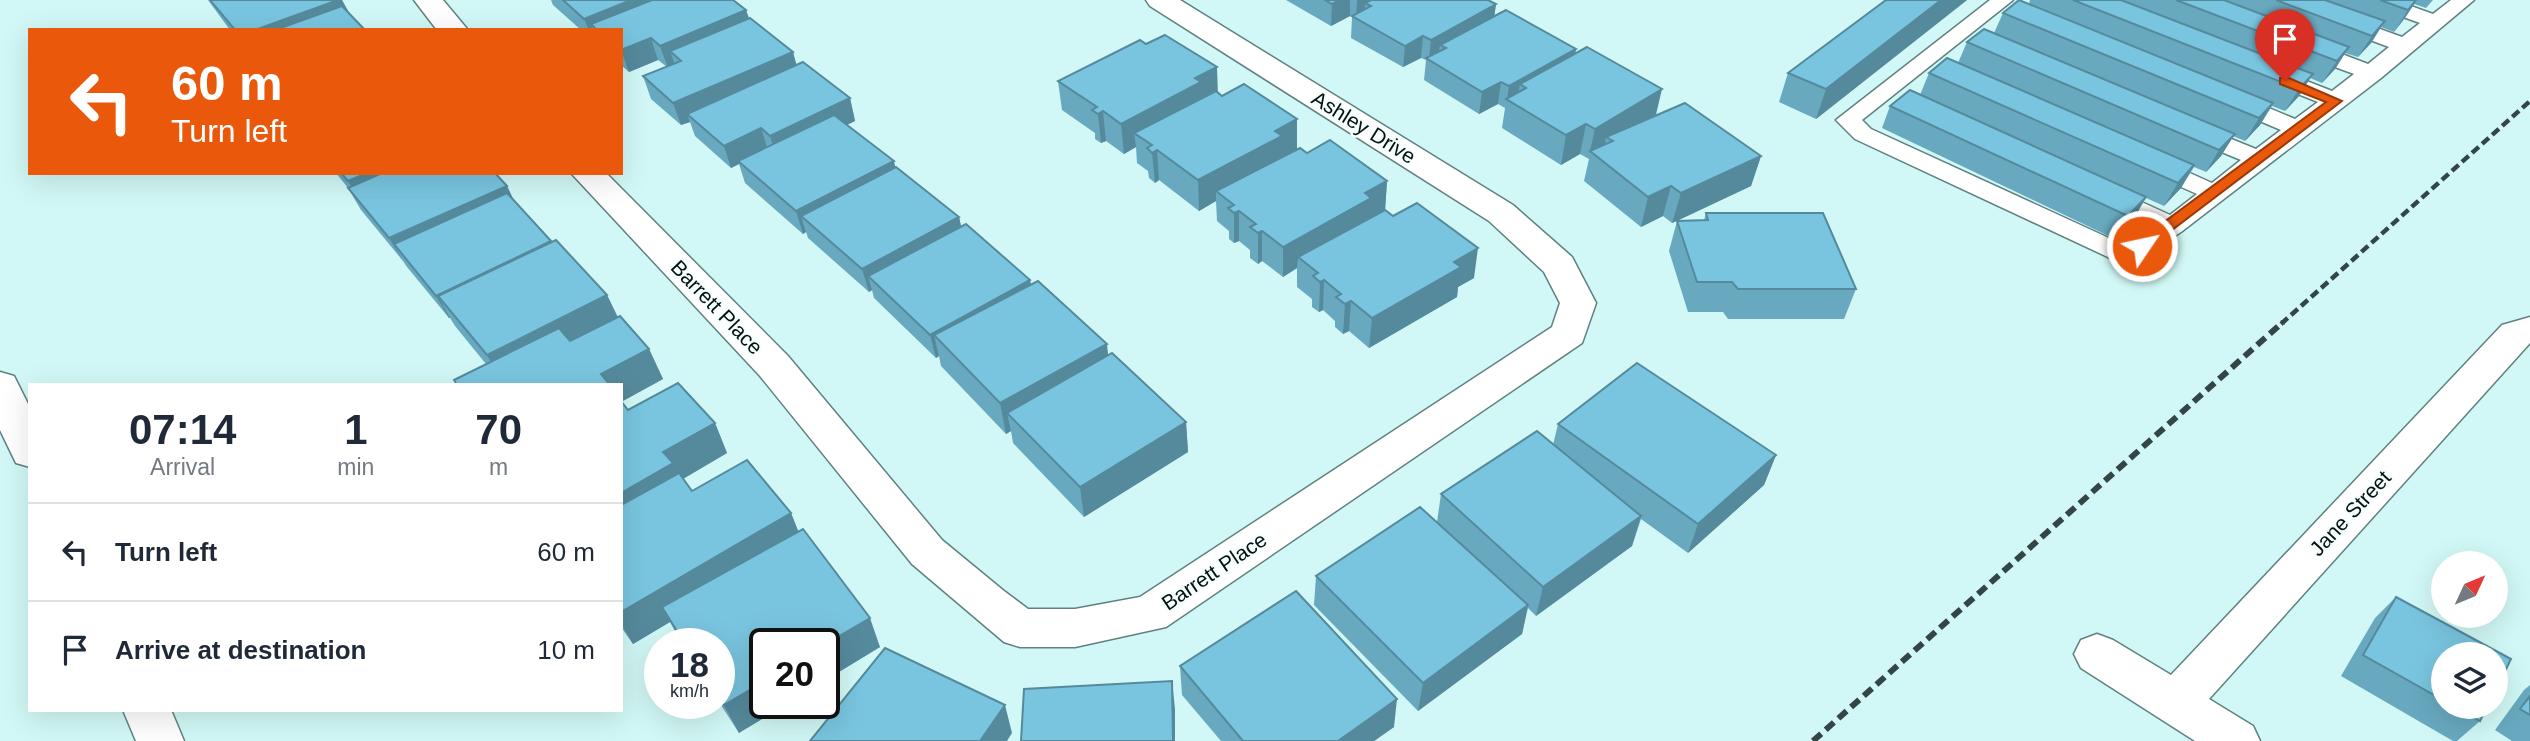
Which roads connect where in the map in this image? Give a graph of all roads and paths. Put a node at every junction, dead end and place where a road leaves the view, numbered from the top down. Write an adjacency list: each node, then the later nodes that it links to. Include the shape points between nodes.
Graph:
1 (428, 0): 9 (street)
2 (1160, 0): 30 (street, Ashley Drive, via 1501,214)
3 (2280, 0): 13 (lane)
4 (2374, 0): 8 (lane)
5 (2464, 0): 8 (lane)
6 (1999, 3): 7 (lane); 10 (lane)
7 (2021, 16)
8 (2437, 22): 13 (lane)
9 (451, 28)
10 (1960, 33): 12 (lane); 14 (lane)
11 (2282, 39): 17 (lane)
12 (1985, 44)
13 (2405, 46): 17 (lane)
14 (1923, 61): 16 (lane); 18 (lane)
15 (2246, 66): 20 (lane)
16 (1949, 73)
17 (2373, 73): 20 (lane)
18 (1882, 93): 21 (lane); 29 (lane, via 1848,120 1863,134 2125,256)
19 (2211, 93): 23 (lane)
20 (2336, 101): 23 (lane)
21 (1908, 104)
22 (2172, 123): 25 (lane)
23 (2299, 129): 25 (lane)
24 (2126, 153): 28 (lane)
25 (2259, 159): 28 (lane)
26 (589, 175): 30 (street, Barrett Place, via 774,366 927,552 1020,628 1075,628 1150,614 1492,387 1569,334 1578,303)
27 (2084, 185): 29 (lane)
28 (2215, 193): 29 (lane)
29 (2172, 226)
30 (1559, 265)
31 (2530, 330): 35 (street, Jane Street, via 2515,334)
32 (0, 386): 33 (street)
33 (28, 448)
34 (2097, 654): 35 (street)
35 (2175, 703): 38 (street)
36 (148, 712): 37 (street)
37 (160, 741)
38 (2236, 741)

